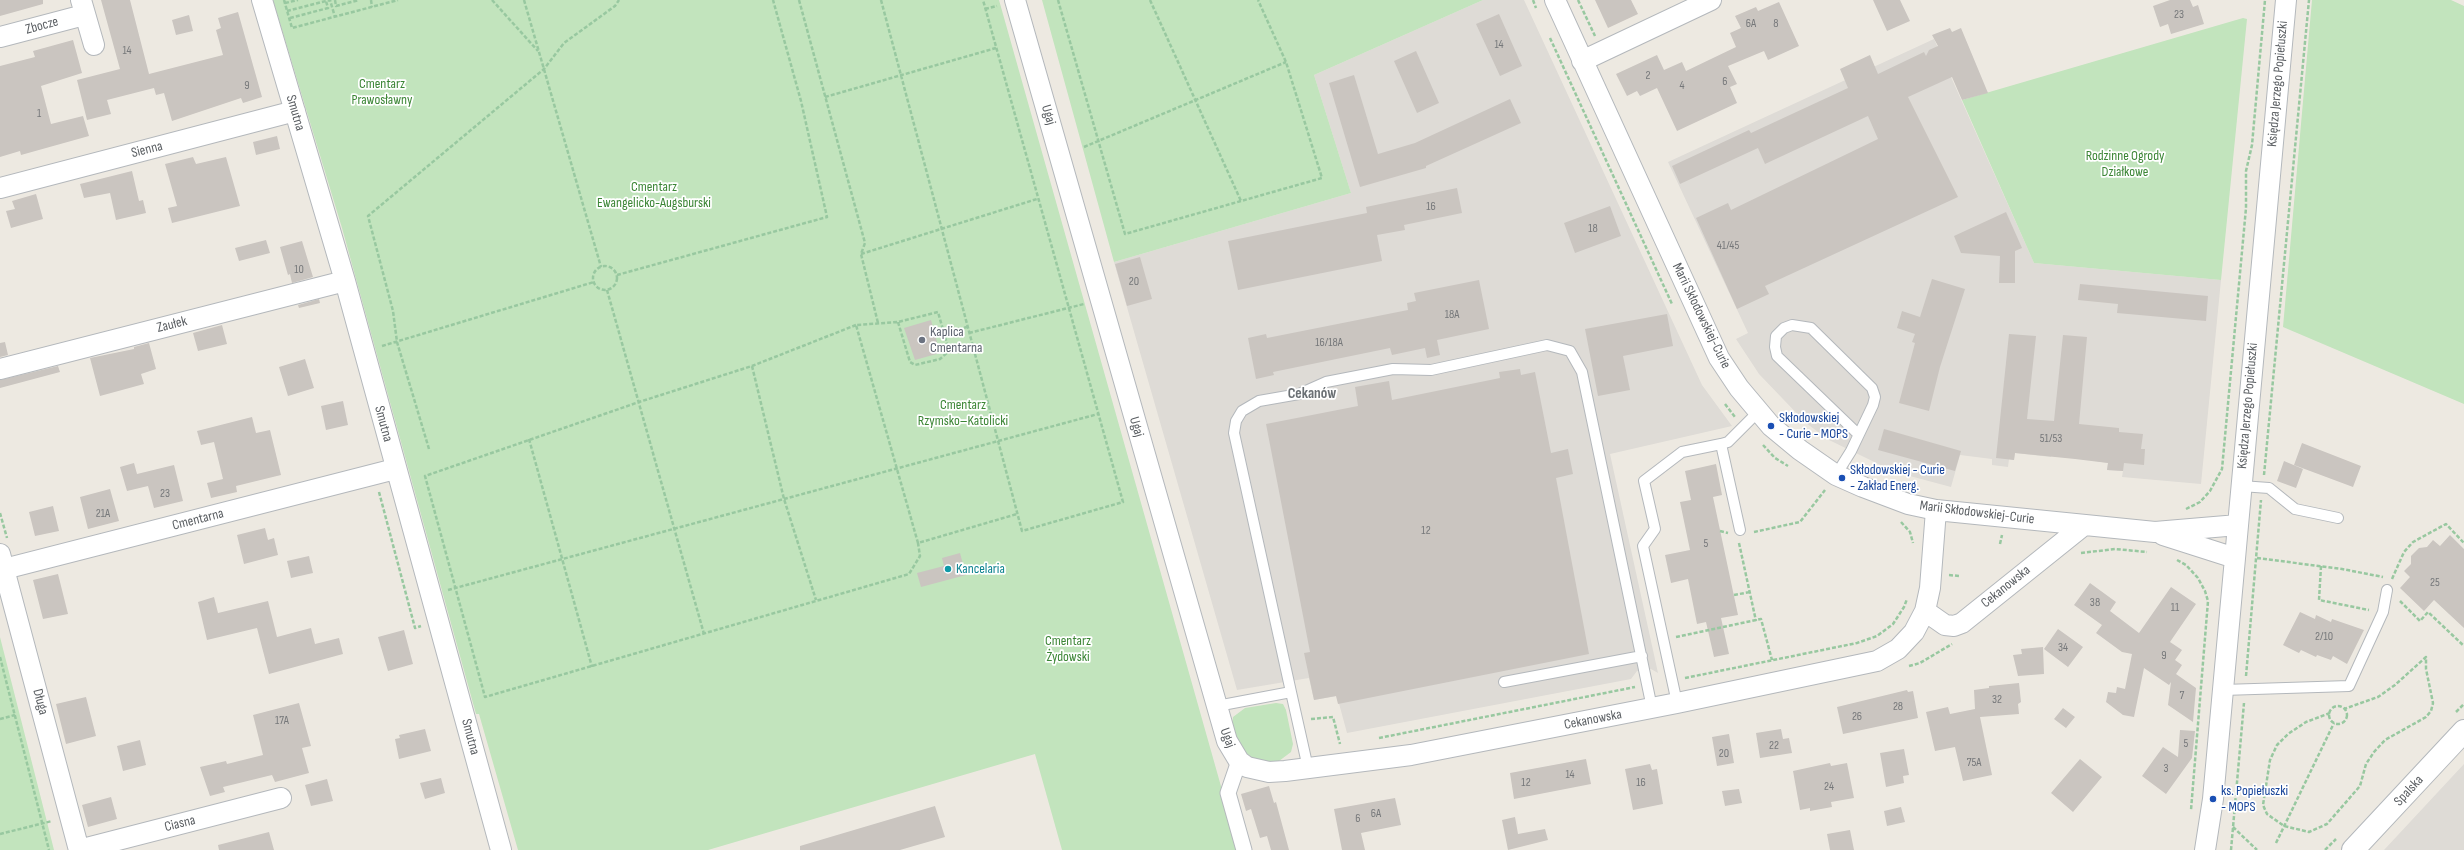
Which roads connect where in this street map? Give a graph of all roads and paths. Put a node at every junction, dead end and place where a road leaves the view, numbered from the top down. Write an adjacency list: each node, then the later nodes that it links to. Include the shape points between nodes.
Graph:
1 (262, 0): 43 (street, Smutna)
2 (298, 0): 24 (path)
3 (335, 0): 4 (path, via 336,6)
4 (358, 0)
5 (371, 0): 28 (path)
6 (377, 0): 26 (path)
7 (398, 0): 26 (path)
8 (492, 0): 36 (path)
9 (524, 0): 36 (path)
10 (619, 0): 39 (path, via 615,6 564,43)
11 (773, 0): 52 (path, via 801,101 827,217)
12 (799, 0): 41 (path)
13 (881, 0): 40 (path)
14 (982, 0): 29 (path)
15 (1058, 0): 44 (path)
16 (1150, 0): 42 (path)
17 (1258, 0): 38 (path)
18 (1555, 0): 37 (street, Marii Skłodowskiej-Curie)
19 (1711, 0): 37 (street)
20 (2265, 0): 85 (path, via 2252,145 2246,170 2246,208 2222,469 2210,491 2200,502)
21 (2286, 0): 80 (street, Księdza Jerzego Popiełuszki)
22 (2309, 0): 81 (path)
23 (326, 1): 30 (path); 31 (path, via 330,0); 32 (path, via 328,8)
24 (285, 2): 30 (path)
25 (1008, 2): 29 (path); 134 (street, Ugaj)
26 (378, 5): 28 (path)
27 (83, 7): 33 (street, Zbocze); 34 (street, Zbocze)
28 (372, 7): 31 (path)
29 (985, 10): 35 (path)
30 (288, 11): 32 (path)
31 (334, 16): 32 (path, via 292,28)
32 (290, 18)
33 (0, 37)
34 (94, 45)
35 (996, 48): 40 (path); 47 (path)
36 (538, 51): 39 (path)
37 (1582, 61): 70 (street, Marii Skłodowskiej-Curie, via 1719,358 1739,388)
38 (1286, 62): 42 (path); 48 (path, via 1322,178)
39 (544, 69): 51 (path); 65 (path, via 368,216 393,311)
40 (901, 75): 41 (path); 49 (path)
41 (825, 97): 50 (path, via 865,243)
42 (1195, 101): 44 (path); 48 (path)
43 (295, 111): 46 (street, Sienna); 53 (street, Smutna)
44 (1098, 143): 45 (path); 48 (path, via 1125,234)
45 (1084, 147)
46 (0, 188)
47 (1038, 199): 49 (path); 57 (path)
48 (1240, 201)
49 (942, 229): 50 (path); 61 (path)
50 (861, 254): 59 (path)
51 (600, 267): 52 (path, via 608,267); 54 (path, via 595,272)
52 (616, 275): 55 (path, via 614,286)
53 (345, 281): 68 (street, Zaułek); 78 (street, Smutna)
54 (594, 282): 55 (path); 65 (path)
55 (607, 290): 69 (path)
56 (1088, 303): 57 (path)
57 (1069, 308): 62 (path); 71 (path)
58 (898, 322): 59 (path); 63 (path, via 938,312); 63 (path, via 910,362 915,365 940,358 948,351)
59 (878, 323): 60 (path)
60 (856, 325): 67 (path); 77 (path)
61 (967, 327): 62 (path); 63 (path)
62 (969, 333): 74 (path)
63 (944, 334): 64 (path)
64 (935, 336)
65 (397, 342): 66 (path); 76 (path)
66 (375, 348)
67 (752, 366): 69 (path); 83 (path)
68 (0, 368)
69 (639, 402): 73 (path); 91 (path)
70 (1759, 411): 75 (lane, via 1728,442); 79 (street, Marii Skłodowskiej-Curie)
71 (1098, 414): 74 (path); 87 (path, via 1123,502 1022,531)
72 (1858, 434): 72 (lane, via 1873,405 1875,397 1872,388 1811,328 1792,325 1784,328 1776,336 1775,347 1778,356); 79 (lane, via 1851,451)
73 (529, 439): 106 (path); 110 (path, via 425,476)
74 (998, 440): 77 (path); 87 (path)
75 (1721, 444): 96 (lane); 121 (lane, via 1682,452 1644,481 1655,529 1643,546)
76 (429, 449)
77 (896, 469): 83 (path); 97 (path)
78 (395, 470): 102 (street, Cmentarna); 157 (street, Smutna)
79 (1830, 482): 84 (street, Marii Skłodowskiej-Curie); 94 (path, via 1800,522)
80 (2241, 486): 81 (lane); 89 (street, Księdza Jerzego Popiełuszki)
81 (2262, 488): 88 (lane, via 2269,488 2295,508); 105 (path)
82 (371, 494): 119 (path, via 379,492 415,628)
83 (784, 499): 91 (path); 115 (path)
84 (1936, 510): 90 (street, Marii Skłodowskiej-Curie); 116 (street, Cekanowska, via 1930,588)
85 (2181, 511)
86 (0, 513): 102 (path)
87 (1017, 514): 97 (path)
88 (2338, 518)
89 (2238, 525): 95 (street, Marii Skłodowskiej-Curie); 104 (street, Księdza Jerzego Popiełuszki)
90 (2083, 526): 95 (street, Marii Skłodowskiej-Curie); 116 (street, Cekanowska, via 1962,623 1954,626 1945,625)
91 (674, 529): 106 (path); 120 (path)
92 (1720, 530): 96 (path)
93 (1997, 530): 99 (path, via 2002,536)
94 (1751, 532)
95 (2155, 532): 104 (street, Marii Skłodowskiej-Curie)
96 (1736, 533): 113 (path)
97 (918, 543): 115 (path, via 920,556 909,574)
98 (2464, 543): 107 (path, via 2446,524 2413,542 2404,552 2390,582 2379,575)
99 (2000, 544)
100 (2153, 552): 101 (path, via 2115,549)
101 (2079, 553)
102 (3, 558): 156 (street, Długa)
103 (2171, 558): 148 (path, via 2186,565 2198,578 2206,591 2208,601)
104 (2235, 558): 130 (street, Księdza Jerzego Popiełuszki)
105 (2257, 558): 107 (path); 131 (path)
106 (561, 559): 110 (path); 128 (path)
107 (2320, 566): 117 (path, via 2319,600)
108 (1944, 571): 109 (path, via 1950,576)
109 (1959, 576)
110 (455, 588): 112 (path); 128 (path, via 485,697)
111 (2387, 590): 117 (lane); 123 (path, via 2420,621 2428,612)
112 (443, 591)
113 (1750, 592): 114 (path); 118 (path)
114 (1734, 595)
115 (816, 600): 120 (path)
116 (1925, 611): 133 (street, Cekanowska, via 1914,632 1898,649 1877,661)
117 (2383, 612): 131 (lane, via 2349,686)
118 (1756, 621): 121 (path); 126 (path, via 1761,620)
119 (427, 625)
120 (704, 634): 128 (path)
121 (1664, 640): 133 (lane)
122 (1956, 642): 127 (path, via 1939,653)
123 (2464, 646)
124 (1642, 656): 129 (lane); 132 (lane, via 1582,372 1570,351 1547,345 1430,370 1393,369 1326,382 1299,394 1259,400 1242,411 1236,421 1234,433); 135 (lane)
125 (0, 657): 138 (path)
126 (1772, 660)
127 (1905, 666)
128 (592, 667)
129 (1504, 682)
130 (2223, 690): 131 (lane); 147 (street, Księdza Jerzego Popiełuszki)
131 (2245, 691): 152 (path)
132 (1291, 692): 134 (lane); 145 (lane)
133 (1677, 703): 135 (street, Cekanowska)
134 (1216, 706): 144 (street, Ugaj, via 1227,741)
135 (1652, 708): 145 (street, Cekanowska, via 1412,755)
136 (2344, 709): 137 (path, via 2333,708); 140 (path, via 2346,719 2343,723); 151 (path, via 2384,693 2426,657 2433,703 2426,717 2385,740 2366,764 2360,786 2327,824 2309,832)
137 (2330, 713): 140 (path, via 2330,720); 151 (path, via 2306,722 2288,734 2277,745 2270,760 2264,805 2267,814)
138 (15, 716): 139 (path); 150 (path)
139 (0, 719)
140 (2334, 723): 151 (path)
141 (2464, 732): 163 (street, Spalska)
142 (1390, 737): 143 (path)
143 (1391, 741)
144 (1239, 761): 145 (street, Cekanowska, via 1247,767 1268,772); 158 (street, Ugaj, via 1228,793)
145 (1308, 768)
146 (281, 798): 156 (street, Ciasna)
147 (2212, 813): 159 (street, Księdza Jerzego Popiełuszki); 160 (street, Księdza Jerzego Popiełuszki)
148 (2190, 817)
149 (47, 822): 150 (path)
150 (42, 823): 153 (path); 155 (path)
151 (2284, 826): 154 (path)
152 (2233, 827): 161 (path); 162 (path)
153 (0, 834)
154 (2276, 843)
155 (49, 850)
156 (79, 850)
157 (501, 850)
158 (1244, 850)
159 (2205, 850)
160 (2213, 850)
161 (2231, 850)
162 (2257, 850)
163 (2353, 850)

